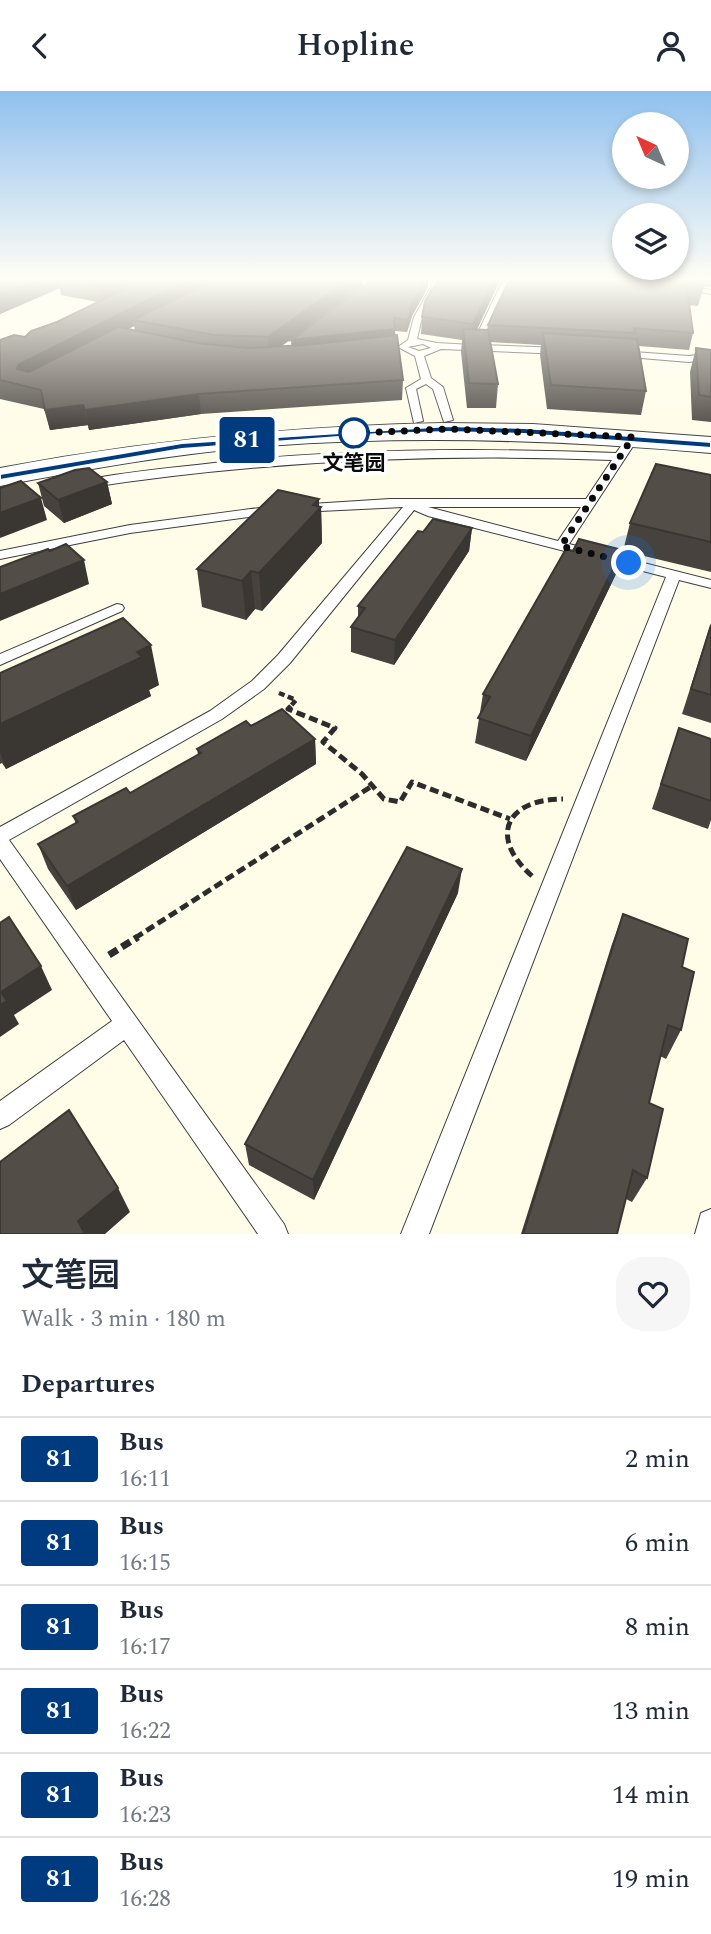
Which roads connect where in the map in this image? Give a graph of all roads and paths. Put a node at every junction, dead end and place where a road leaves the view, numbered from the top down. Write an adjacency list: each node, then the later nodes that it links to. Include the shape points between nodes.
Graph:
1 (411, 333): 3 (lane)
2 (482, 333): 5 (lane)
3 (407, 344): 4 (lane); 6 (lane); 8 (lane, via 409,352)
4 (436, 346): 5 (lane); 8 (lane)
5 (475, 347): 7 (lane)
6 (390, 348)
7 (570, 351)
8 (419, 353): 13 (lane)
9 (610, 354): 11 (lane)
10 (711, 356): 11 (lane)
11 (689, 359): 12 (lane)
12 (711, 362)
13 (426, 380): 14 (lane, via 438,387); 15 (lane, via 411,388)
14 (448, 420): 15 (street); 16 (street)
15 (418, 421): 19 (street, via 180,437)
16 (711, 436)
17 (711, 445): 18 (street)
18 (626, 447): 20 (street, via 449,429 306,435 182,446); 21 (lane, via 359,455 205,467); 22 (lane)
19 (0, 467)
20 (0, 477)
21 (72, 486)
22 (589, 503): 23 (lane); 24 (lane)
23 (412, 504): 24 (lane); 25 (lane, via 306,507 201,519 86,536); 30 (lane, via 285,659)
24 (561, 546): 26 (lane)
25 (0, 555)
26 (674, 574): 27 (lane); 32 (lane)
27 (711, 583)
28 (117, 608): 29 (lane)
29 (0, 660)
30 (258, 685): 31 (path, via 296,700 288,709 335,728 323,742); 34 (lane, via 216,715)
31 (372, 786): 33 (path, via 384,799 400,802 412,782); 37 (path)
32 (583, 805): 33 (path, via 538,799 515,811); 36 (lane)
33 (510, 819): 36 (path, via 506,834 513,858 523,870)
34 (0, 836)
35 (0, 843): 37 (lane)
36 (552, 884): 42 (lane)
37 (88, 969): 38 (lane)
38 (127, 1024): 39 (lane); 41 (lane)
39 (0, 1116)
40 (711, 1223): 43 (lane)
41 (274, 1234)
42 (415, 1234)
43 (709, 1234)

